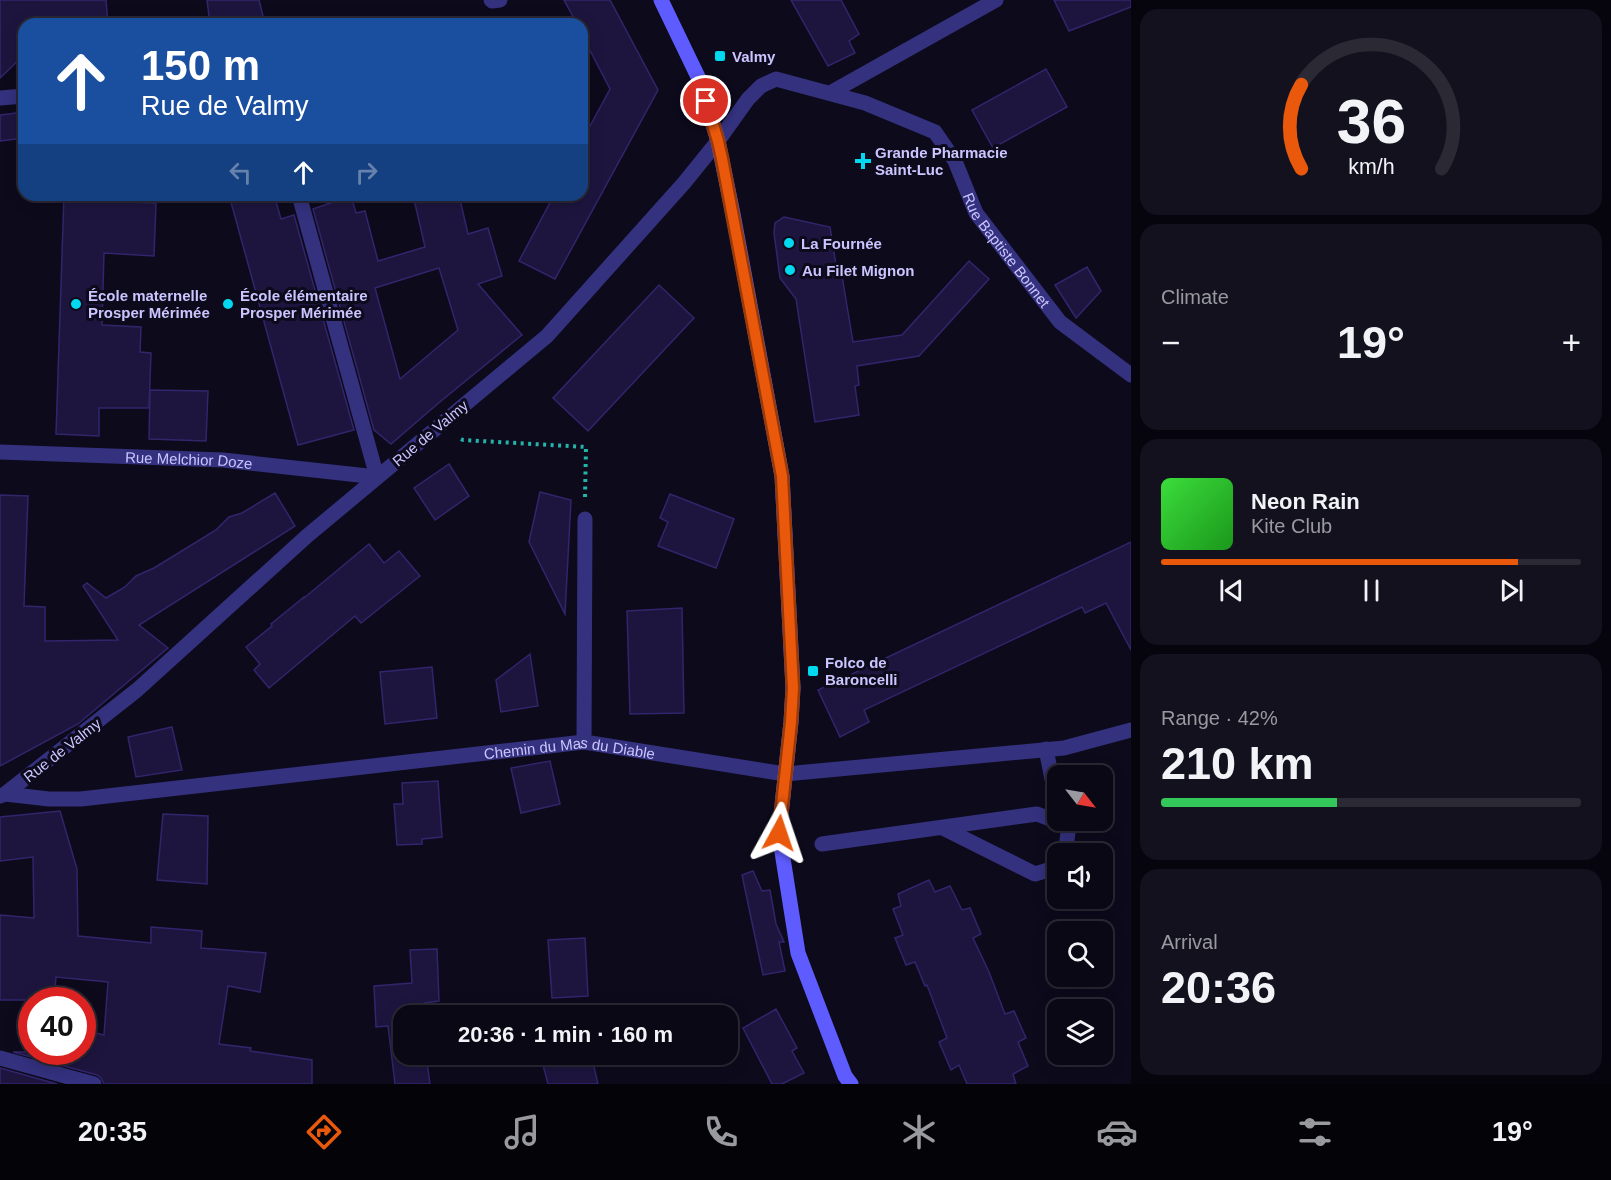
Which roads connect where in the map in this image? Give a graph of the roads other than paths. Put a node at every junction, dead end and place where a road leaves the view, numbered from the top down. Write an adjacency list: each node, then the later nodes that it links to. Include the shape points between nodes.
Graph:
1 (491, 0): 2 (street)
2 (500, 0)
3 (661, 0): 8 (street, via 699,81)
4 (996, 0): 5 (street)
5 (830, 93): 8 (street, Rue Baptiste Bonnet, via 777,78 748,99); 10 (street, Rue Baptiste Bonnet, via 935,132 955,161 975,213 1060,322)
6 (18, 96): 7 (street)
7 (0, 98)
8 (718, 141): 12 (street, Rue de Valmy, via 547,336); 18 (street, via 782,476 793,688)
9 (301, 201): 12 (street)
10 (1131, 375)
11 (0, 452): 12 (street, Rue Melchior Doze, via 223,460)
12 (377, 477): 19 (street, Rue de Valmy, via 137,690)
13 (585, 519): 15 (street)
14 (1131, 730): 16 (street, Chemin du Mas du Diable)
15 (584, 742): 18 (street, Chemin du Mas du Diable); 19 (street, Chemin du Mas du Diable, via 81,799)
16 (1046, 749): 17 (street); 18 (street, Chemin du Mas du Diable)
17 (1049, 765)
18 (784, 774): 26 (street, via 779,833 798,953)
19 (3, 795)
20 (1047, 816): 21 (street)
21 (943, 828): 22 (street); 23 (street, via 1035,874)
22 (822, 844)
23 (1047, 870)
24 (0, 1058): 25 (street)
25 (94, 1084)
26 (851, 1084)

